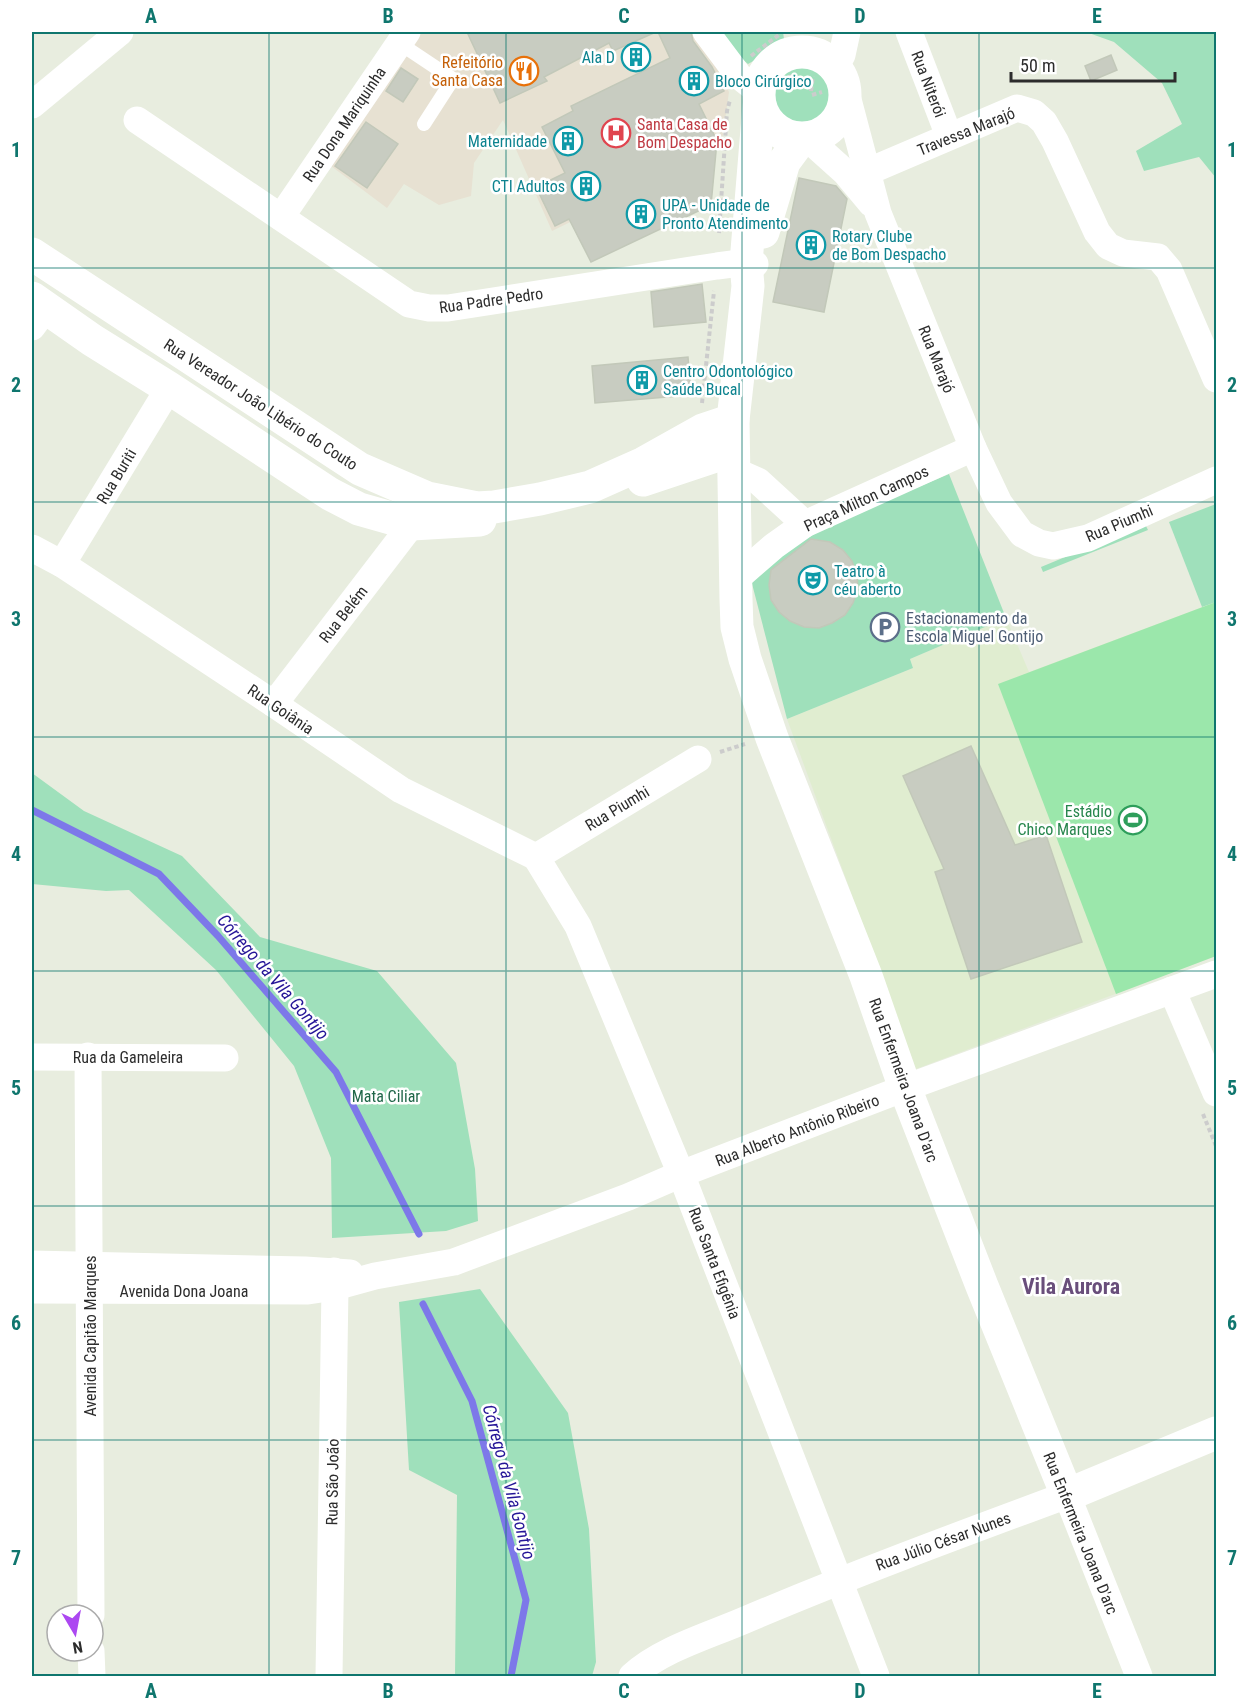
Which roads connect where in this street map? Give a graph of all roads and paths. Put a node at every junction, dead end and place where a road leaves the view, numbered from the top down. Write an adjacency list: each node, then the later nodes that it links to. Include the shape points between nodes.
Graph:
1 (120, 32): 10 (street)
2 (706, 32): 9 (street)
3 (847, 32): 7 (street)
4 (909, 32): 13 (street, Rua Niterói)
5 (403, 38): 12 (lane, via 453,79); 17 (street, Rua Dona Mariquinha)
6 (792, 48): 7 (main road, via 824,57); 8 (path); 9 (main road, via 770,65 762,77)
7 (840, 79): 14 (main road, via 844,107 838,120 815,137); 15 (street, Rua Marajó)
8 (792, 87)
9 (758, 98): 14 (main road, via 764,118 774,129); 19 (main road, Rua Enfermeira Joana D'arc)
10 (32, 105)
11 (137, 120): 17 (street, Rua Padre Pedro)
12 (424, 124)
13 (949, 136): 15 (street, Travessa Marajó); 21 (street, Travessa Marajó, via 1017,108 1034,113 1044,122 1097,232 1108,246 1123,253 1158,257 1169,270)
14 (804, 138): 16 (street, Rua Marajó, via 846,172); 19 (main road, Rua Enfermeira Joana D'arc, via 784,162 777,178)
15 (867, 172): 16 (street, Rua Marajó)
16 (878, 213): 24 (street, Rua Marajó)
17 (281, 217): 19 (street, Rua Padre Pedro, via 410,304 429,308)
18 (32, 255): 27 (main road, Rua Vereador João Libério do Couto)
19 (750, 271): 23 (main road, Rua Enfermeira Joana D'arc)
20 (36, 311): 22 (main road, Rua Vereador João Libério do Couto)
21 (1216, 379)
22 (169, 388): 27 (main road, Rua Vereador João Libério do Couto, via 359,509); 30 (street, Rua Buriti)
23 (733, 447): 27 (main road, Rua Vereador João Libério do Couto, via 703,430 607,481 507,511); 28 (street, via 758,481); 31 (main road, Rua Enfermeira Joana D'arc)
24 (973, 448): 26 (street, Rua Marajó); 28 (street, Praça Milton Campos)
25 (1216, 480): 26 (street, Rua Piumhi, via 1088,538 1053,546 1022,534)
26 (999, 503)
27 (420, 511): 32 (street, Rua Belém)
28 (805, 524): 31 (street, Praça Milton Campos)
29 (32, 548): 30 (street, Rua Goiânia)
30 (62, 564): 32 (street, Rua Goiânia)
31 (736, 579): 42 (main road, Rua Enfermeira Joana D'arc, via 737,627 745,659 772,738 867,976)
32 (274, 704): 36 (street, Rua Goiânia, via 401,790)
33 (743, 734): 34 (path)
34 (745, 744)
35 (698, 759): 36 (street, Rua Piumhi)
36 (536, 858): 45 (street, Rua Santa Efigênia, via 578,926)
37 (1216, 974): 38 (street, Rua Alberto Antônio Ribeiro)
38 (1172, 990): 42 (street, Rua Alberto Antônio Ribeiro); 43 (street)
39 (88, 1056): 40 (street, Rua da Gameleira); 41 (street, Rua da Gameleira); 47 (street, Avenida Capitão Marques)
40 (32, 1057)
41 (225, 1058)
42 (905, 1088): 45 (street, Rua Alberto Antônio Ribeiro); 51 (main road, Rua Enfermeira Joana D'arc)
43 (1208, 1098): 44 (path)
44 (1216, 1146)
45 (681, 1174): 48 (street, Rua Alberto Antônio Ribeiro, via 454,1262); 52 (street, Rua Santa Efigênia)
46 (32, 1264): 47 (street, Avenida Dona Joana)
47 (89, 1278): 48 (street, Avenida Dona Joana); 49 (street, Avenida Dona Joana); 53 (street, Avenida Capitão Marques)
48 (335, 1279): 54 (street, Rua São João)
49 (32, 1290)
50 (1216, 1433): 51 (main road, Rua Júlio César Nunes)
51 (1067, 1495): 52 (street, Rua Júlio César Nunes); 57 (street, Rua Enfermeira Joana D'arc)
52 (837, 1581): 55 (street, Rua Júlio César Nunes, via 671,1652 643,1666); 56 (street, Rua Santa Efigênia)
53 (91, 1603)
54 (329, 1677)
55 (632, 1677)
56 (876, 1677)
57 (1139, 1677)

